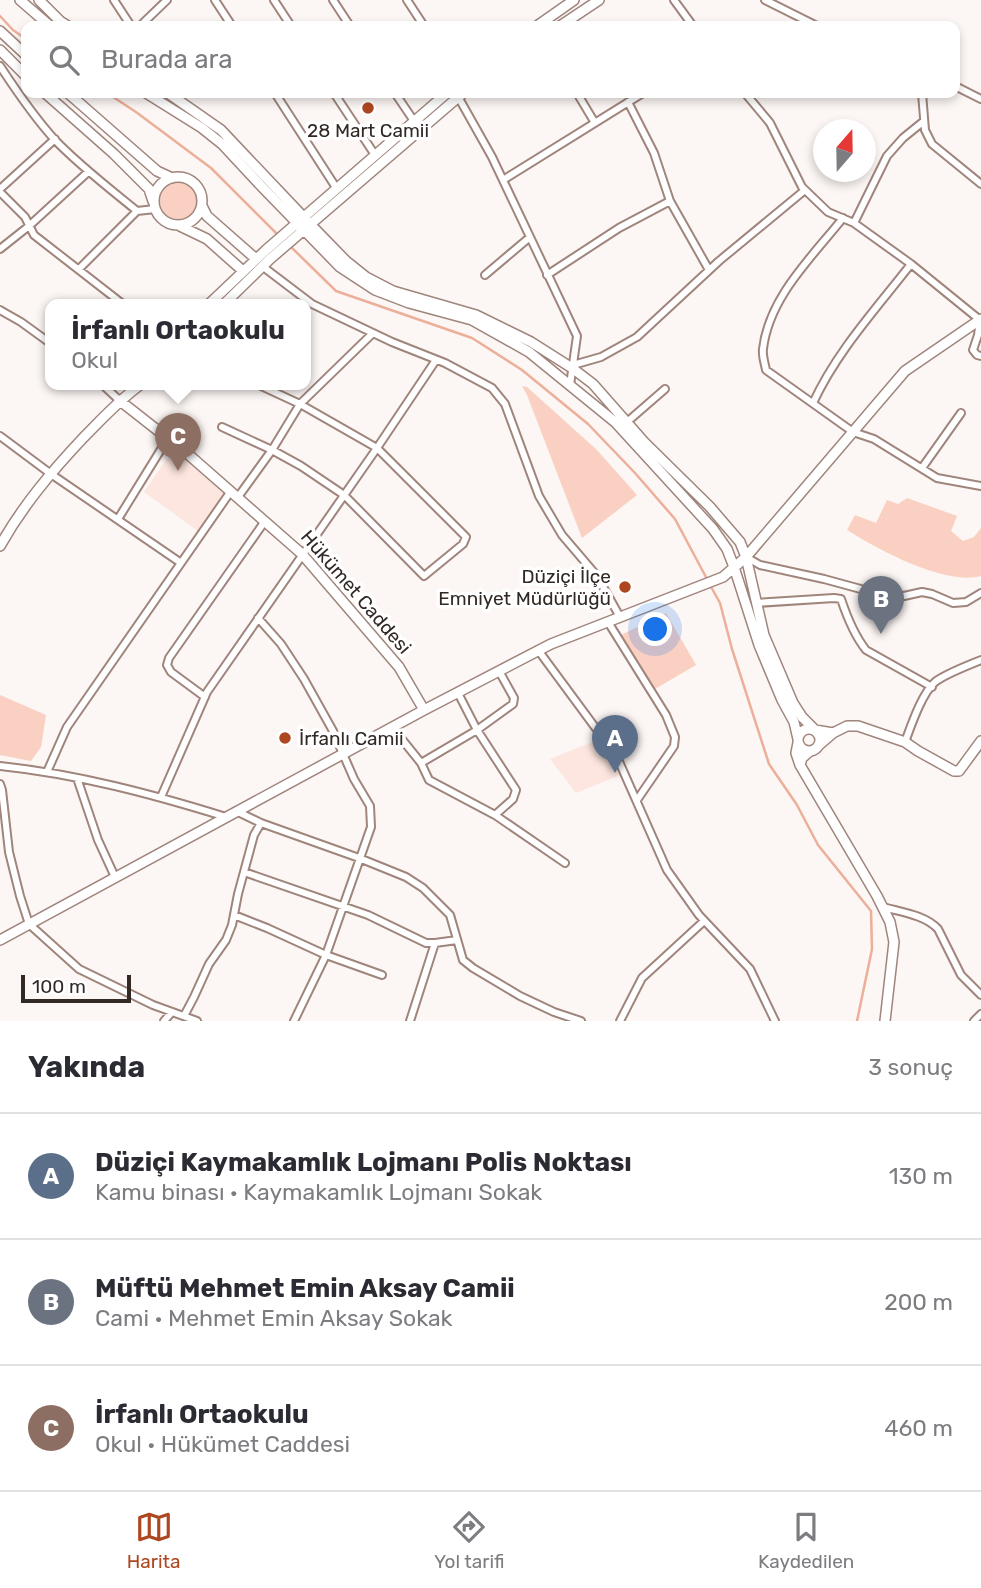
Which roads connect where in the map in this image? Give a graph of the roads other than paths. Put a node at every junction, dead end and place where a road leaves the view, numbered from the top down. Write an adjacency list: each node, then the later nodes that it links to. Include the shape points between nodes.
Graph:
1 (20, 0): 15 (street)
2 (39, 0): 16 (street)
3 (114, 0): 17 (street)
4 (155, 0): 14 (street)
5 (167, 0): 14 (street)
6 (215, 0): 19 (street)
7 (274, 0): 20 (street)
8 (333, 0): 21 (street)
9 (407, 0): 22 (street)
10 (574, 0): 23 (street)
11 (599, 0): 24 (street)
12 (674, 0): 25 (street)
13 (765, 0): 26 (street)
14 (159, 7): 18 (street)
15 (44, 21)
16 (60, 21)
17 (128, 21)
18 (145, 21)
19 (229, 21)
20 (287, 21)
21 (347, 21)
22 (421, 21)
23 (544, 21)
24 (568, 21)
25 (689, 21)
26 (807, 21)
27 (0, 31): 29 (street)
28 (0, 50): 31 (street)
29 (21, 50)
30 (0, 66): 33 (street)
31 (21, 71)
32 (960, 88): 49 (street)
33 (21, 97)
34 (22, 98): 54 (street)
35 (51, 98): 64 (street, via 149,189)
36 (74, 98): 57 (street, via 157,171)
37 (154, 98): 69 (street, via 222,144)
38 (175, 98): 69 (street, via 221,130)
39 (278, 98): 60 (street)
40 (337, 98): 55 (street)
41 (398, 98): 51 (street)
42 (441, 98): 51 (street)
43 (454, 98): 69 (street)
44 (461, 98): 58 (street)
45 (580, 98): 53 (street)
46 (635, 98): 50 (street)
47 (749, 98): 61 (street, via 770,123)
48 (922, 98): 52 (street)
49 (981, 99)
50 (628, 102): 53 (street); 63 (street, via 654,153)
51 (414, 121): 55 (street)
52 (924, 121): 59 (street, via 932,144); 68 (street, via 887,156)
53 (595, 123): 58 (street)
54 (55, 139): 56 (street); 62 (street)
55 (375, 155): 60 (street)
56 (88, 172): 66 (street); 70 (street)
57 (172, 178): 64 (street, via 159,186); 65 (street, via 195,184)
58 (503, 180): 72 (street)
59 (981, 184)
60 (337, 189): 69 (street)
61 (805, 190): 67 (street, via 828,212); 77 (street)
62 (0, 191): 70 (street)
63 (670, 201): 77 (street); 80 (street)
64 (154, 205): 66 (street); 71 (street, via 164,222)
65 (202, 206): 71 (street, via 194,219); 74 (street, via 207,216)
66 (137, 211): 76 (street)
67 (843, 218): 68 (street); 100 (street, via 782,294 762,351 766,370)
68 (854, 223): 75 (street)
69 (304, 224): 74 (street); 92 (street, via 380,285 476,315); 93 (street, via 340,267 375,290 472,320 529,352)
70 (29, 226): 73 (street); 76 (street, via 34,235)
71 (180, 226): 78 (street, via 207,239)
72 (530, 237): 79 (street); 80 (street)
73 (0, 249)
74 (264, 259): 78 (street); 83 (street); 84 (street)
75 (911, 264): 87 (street); 100 (street, via 838,357)
76 (79, 269): 81 (street)
77 (709, 270): 92 (street, via 637,337)
78 (243, 271): 82 (street)
79 (485, 275)
80 (548, 275): 92 (street, via 577,337)
81 (116, 299)
82 (214, 299)
83 (228, 299)
84 (302, 299)
85 (311, 307): 88 (street)
86 (0, 310): 89 (street)
87 (980, 319): 90 (street, via 973,350); 105 (street, via 905,371)
88 (373, 333): 91 (street); 101 (street)
89 (45, 339)
90 (981, 356)
91 (436, 360): 108 (street); 124 (street, via 492,388 505,404 539,496 562,535 597,576)
92 (573, 367): 93 (street); 103 (street)
93 (570, 385): 121 (street, via 615,422 713,529)
94 (665, 389): 103 (street)
95 (108, 390): 99 (street)
96 (125, 390): 99 (street)
97 (133, 390): 99 (street)
98 (270, 390): 101 (street)
99 (119, 400): 107 (street, Hükümet Caddesi); 111 (street)
100 (813, 403): 105 (street)
101 (300, 404): 108 (street); 109 (street)
102 (961, 413): 110 (street)
103 (627, 422): 119 (street, via 710,507 740,542)
104 (222, 427): 109 (street)
105 (853, 432): 110 (street, via 874,439); 119 (street)
106 (0, 436): 111 (street)
107 (168, 438): 113 (street, Hükümet Caddesi); 115 (street)
108 (377, 447): 114 (street); 114 (street, via 466,537 463,544 424,576)
109 (272, 450): 113 (street); 114 (street)
110 (922, 468): 112 (street, via 937,478)
111 (51, 474): 115 (street); 117 (street)
112 (981, 486)
113 (234, 494): 116 (street, Hükümet Caddesi); 120 (street)
114 (344, 495): 118 (street)
115 (118, 519): 120 (street)
116 (264, 521): 118 (street, Hükümet Caddesi); 132 (street, via 169,658 171,671)
117 (0, 546)
118 (302, 554): 125 (street); 133 (street, Hükümet Caddesi, via 399,667)
119 (746, 557): 121 (street); 122 (street, via 760,565 879,594 922,592 953,603); 123 (street)
120 (181, 563): 147 (street, via 66,727)
121 (734, 567): 124 (street, via 723,577); 138 (street)
122 (981, 593)
123 (756, 603): 130 (street, via 841,599 866,650); 136 (street, via 764,635 793,702)
124 (620, 617): 126 (street)
125 (258, 618): 132 (street); 143 (street, via 304,679)
126 (608, 622): 127 (street); 151 (street, via 675,737 674,746)
127 (538, 650): 129 (street); 151 (street, via 617,757)
128 (981, 660): 130 (street)
129 (499, 671): 131 (street); 135 (street, via 513,704)
130 (932, 687): 140 (street)
131 (458, 693): 133 (street); 135 (street)
132 (205, 697): 150 (street)
133 (425, 710): 134 (street)
134 (392, 727): 143 (street); 144 (street)
135 (477, 730): 144 (street); 153 (street, via 516,790)
136 (815, 730): 137 (street); 138 (street, via 804,730); 141 (street)
137 (833, 733): 140 (street, via 858,726); 141 (street)
138 (798, 741): 142 (street); 145 (street)
139 (981, 741): 140 (street, via 958,771)
140 (905, 743)
141 (819, 745): 142 (street)
142 (810, 751): 145 (street)
143 (343, 753): 152 (street); 156 (street, via 370,806 371,827)
144 (421, 763): 153 (street, via 429,780)
145 (800, 765): 161 (street)
146 (0, 766): 147 (street)
147 (47, 772): 148 (street)
148 (77, 778): 150 (street); 159 (street)
149 (0, 784): 164 (street, via 9,852)
150 (161, 797): 154 (street)
151 (637, 800): 163 (street, via 667,870)
152 (236, 811): 154 (street); 155 (street)
153 (495, 815): 157 (street)
154 (226, 817): 159 (street)
155 (261, 823): 156 (street); 158 (street)
156 (359, 858): 160 (street); 166 (street, via 423,888 450,915)
157 (565, 863)
158 (244, 872): 160 (street); 162 (street)
159 (115, 877): 164 (street)
160 (342, 907): 167 (street); 168 (street)
161 (883, 907): 170 (street, via 934,925 961,975); 181 (street, via 894,942)
162 (234, 915): 168 (street); 173 (street, via 226,940)
163 (704, 921): 179 (street, via 642,978); 180 (street, via 750,969)
164 (29, 924): 165 (street); 171 (street, via 79,969)
165 (0, 940)
166 (457, 940): 167 (street); 178 (street, via 463,960 472,968 520,996)
167 (435, 943): 177 (street)
168 (326, 955): 169 (street); 176 (street)
169 (382, 975)
170 (981, 995)
171 (172, 1012): 173 (street); 174 (street)
172 (981, 1014): 182 (street)
173 (184, 1016): 175 (street)
174 (164, 1021)
175 (197, 1021)
176 (294, 1021)
177 (410, 1021)
178 (581, 1021)
179 (620, 1021)
180 (775, 1021)
181 (885, 1021)
182 (974, 1021)

